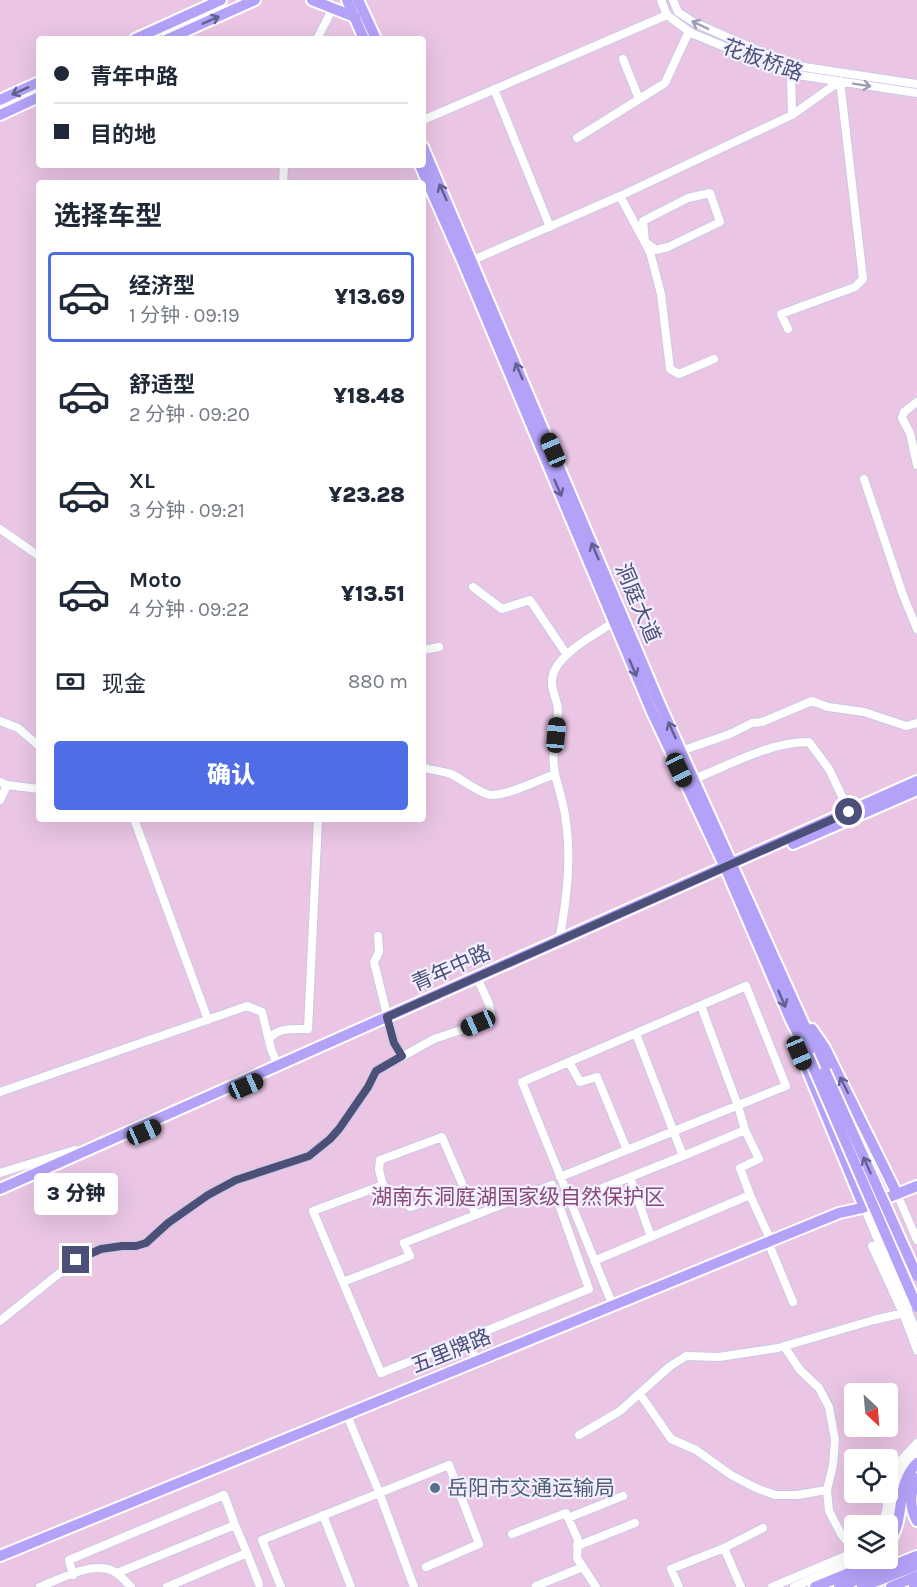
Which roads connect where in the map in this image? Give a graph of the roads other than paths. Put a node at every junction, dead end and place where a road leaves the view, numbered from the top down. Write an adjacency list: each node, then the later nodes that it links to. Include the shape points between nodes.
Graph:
1 (221, 0): 11 (main road)
2 (255, 0): 12 (main road, one-way to 2)
3 (312, 0): 8 (main road)
4 (347, 0): 7 (main road)
5 (661, 0): 9 (street)
6 (673, 0): 20 (street, 花板桥路, one-way to 6, via 791,65 695,23 678,12)
7 (361, 7): 8 (main road); 14 (main road); 15 (main road)
8 (333, 8): 13 (street)
9 (667, 15): 10 (street, 花板桥路); 21 (street)
10 (689, 31): 17 (street, 花板桥路); 24 (street, via 665,82)
11 (142, 36)
12 (175, 36)
13 (319, 36)
14 (364, 36)
15 (375, 36)
16 (623, 59): 24 (street)
17 (791, 74): 18 (street, 花板桥路); 27 (street)
18 (840, 81): 22 (street, 花板桥路, one-way to 22); 27 (street); 36 (street, via 863,279 855,287 781,314)
19 (36, 83): 25 (main road, one-way to 25)
20 (917, 84)
21 (494, 89): 28 (street); 33 (street)
22 (917, 93)
23 (36, 98): 26 (main road)
24 (639, 99): 29 (street)
25 (0, 100)
26 (0, 115)
27 (792, 115): 32 (street)
28 (426, 119)
29 (577, 138)
30 (426, 154): 35 (main road, 洞庭大道, one-way to 30)
31 (421, 168): 44 (main road, 洞庭大道, one-way to 44)
32 (620, 196): 33 (street); 34 (street)
33 (550, 227): 35 (street)
34 (645, 242): 34 (street, via 656,250 668,247 720,222 710,193 688,198 643,222); 37 (street, via 660,294 670,369 679,374)
35 (473, 261): 52 (main road, 洞庭大道, one-way to 35)
36 (788, 329)
37 (714, 359)
38 (917, 402): 39 (street, via 902,418 910,433)
39 (917, 465)
40 (864, 478): 45 (street)
41 (0, 529): 42 (street)
42 (36, 554)
43 (473, 587): 48 (street, via 502,609 530,600)
44 (614, 622): 48 (street); 64 (main road, 洞庭大道, one-way to 64, via 652,712)
45 (917, 629)
46 (439, 647): 47 (street)
47 (426, 649)
48 (567, 655): 54 (street, via 553,672 551,684 558,709 552,761)
49 (0, 721): 51 (street, via 18,728)
50 (917, 723): 52 (street, via 906,726 812,701)
51 (36, 744)
52 (681, 751): 55 (main road, 洞庭大道)
53 (426, 769): 54 (street, via 448,773 492,795)
54 (555, 774): 66 (street, via 565,815 569,862)
55 (694, 779): 61 (street, via 775,747 809,742 829,769); 64 (main road, 洞庭大道)
56 (917, 781): 61 (main road, 青年中路)
57 (4, 783): 58 (street); 60 (street)
58 (36, 788)
59 (917, 790): 64 (main road, 青年中路)
60 (0, 800)
61 (849, 812): 64 (main road, 青年中路)
62 (135, 822): 70 (street)
63 (318, 822): 73 (street, via 308,1029 283,1029)
64 (730, 868): 66 (main road, 青年中路); 67 (main road); 69 (main road, 洞庭大道)
65 (378, 936): 71 (street, via 379,952 374,962)
66 (559, 941): 71 (main road, 青年中路)
67 (479, 982): 71 (main road); 74 (street, via 491,1016)
68 (701, 1006): 72 (street); 78 (street); 78 (street, via 746,986 786,1086)
69 (794, 1015): 94 (main road, one-way to 69, via 825,1048); 96 (main road, via 799,1053); 103 (main road, 洞庭大道, one-way to 69, bridge, via 825,1071); 107 (main road, 洞庭大道, bridge)
70 (208, 1020): 73 (street, via 247,1006 262,1012); 77 (street)
71 (388, 1020): 74 (street); 82 (main road, 青年中路); 93 (main road)
72 (636, 1034): 76 (street); 80 (street)
73 (269, 1039): 75 (street)
74 (402, 1056): 108 (street, via 376,1071 339,1129 309,1156 236,1180 168,1223 146,1243 101,1249 76,1260)
75 (276, 1061)
76 (569, 1062): 81 (street, via 580,1082 597,1077); 85 (street, via 522,1082)
77 (0, 1092)
78 (738, 1106): 79 (street); 80 (street)
79 (745, 1130): 83 (street); 92 (street, via 759,1159 740,1167)
80 (674, 1131): 81 (street); 83 (street)
81 (627, 1150): 85 (street)
82 (79, 1154): 84 (street, via 75,1150); 90 (main road, 青年中路)
83 (683, 1156): 86 (street)
84 (0, 1173)
85 (560, 1177): 95 (street)
86 (630, 1177): 95 (street); 98 (street)
87 (383, 1185): 89 (street, via 410,1207); 89 (street, via 380,1160 442,1137); 104 (street, via 313,1211)
88 (917, 1186): 94 (main road, 五里牌路)
89 (464, 1188): 97 (street)
90 (0, 1190)
91 (917, 1193): 94 (main road, 五里牌路)
92 (750, 1195): 98 (street); 100 (street)
93 (0, 1197)
94 (898, 1197): 96 (main road, 五里牌路); 99 (street)
95 (570, 1201): 102 (street)
96 (865, 1210): 100 (main road, 五里牌路); 100 (main road, 五里牌路, via 839,1214); 107 (street)
97 (476, 1215): 104 (street, via 404,1243 410,1256); 110 (street, via 552,1185 589,1289)
98 (651, 1237): 102 (street)
99 (917, 1240)
100 (771, 1245): 105 (street); 106 (main road, 五里牌路); 115 (main road, 五里牌路)
101 (872, 1246): 107 (street)
102 (594, 1261): 106 (street)
103 (917, 1276)
104 (343, 1282): 110 (street, via 381,1373)
105 (793, 1302)
106 (613, 1306): 113 (main road, 五里牌路)
107 (909, 1311): 109 (street); 111 (street); 112 (street)
108 (0, 1321)
109 (917, 1334)
110 (466, 1340): 113 (street)
111 (784, 1346): 114 (street, via 719,1357 686,1356); 122 (street, via 800,1370 819,1388 829,1407 835,1441)
112 (917, 1350)
113 (477, 1361): 138 (main road, 五里牌路)
114 (640, 1394): 116 (street, via 620,1411); 122 (street, via 671,1439 696,1450 748,1484 775,1495)
115 (349, 1420): 123 (street); 141 (main road, 五里牌路)
116 (579, 1434)
117 (917, 1443): 119 (street)
118 (917, 1453): 126 (street, via 902,1466 892,1487 894,1508)
119 (898, 1463)
120 (917, 1463): 130 (main road, via 904,1483)
121 (917, 1478): 128 (main road, via 911,1501)
122 (827, 1491): 134 (street, via 829,1511)
123 (380, 1492): 125 (street); 144 (street, via 449,1465 479,1544); 156 (street)
124 (623, 1496): 127 (street)
125 (323, 1515): 154 (street, via 262,1540); 155 (street)
126 (890, 1515)
127 (568, 1518): 133 (street, via 566,1513); 135 (street)
128 (917, 1521)
129 (635, 1523): 135 (street)
130 (898, 1524)
131 (236, 1525): 137 (street); 147 (street); 148 (street, via 224,1495 69,1560)
132 (763, 1528): 136 (street)
133 (512, 1534)
134 (844, 1538)
135 (577, 1546): 145 (street, via 577,1558)
136 (724, 1548): 159 (street, via 671,1569); 160 (street)
137 (247, 1553): 150 (street); 153 (street)
138 (0, 1556)
139 (917, 1556): 164 (main road)
140 (844, 1557): 161 (street)
141 (0, 1562)
142 (844, 1565): 162 (street)
143 (917, 1565): 165 (main road)
144 (426, 1566)
145 (583, 1567): 157 (street); 158 (street)
146 (859, 1569): 163 (main road)
147 (117, 1574): 148 (street, via 103,1568); 152 (street)
148 (73, 1575): 151 (street)
149 (917, 1576): 166 (main road)
150 (257, 1586)
151 (40, 1587)
152 (131, 1587)
153 (166, 1587)
154 (281, 1587)
155 (351, 1587)
156 (414, 1587)
157 (537, 1587)
158 (596, 1587)
159 (679, 1587)
160 (741, 1587)
161 (772, 1587)
162 (794, 1587)
163 (815, 1587)
164 (839, 1587)
165 (862, 1587)
166 (891, 1587)

